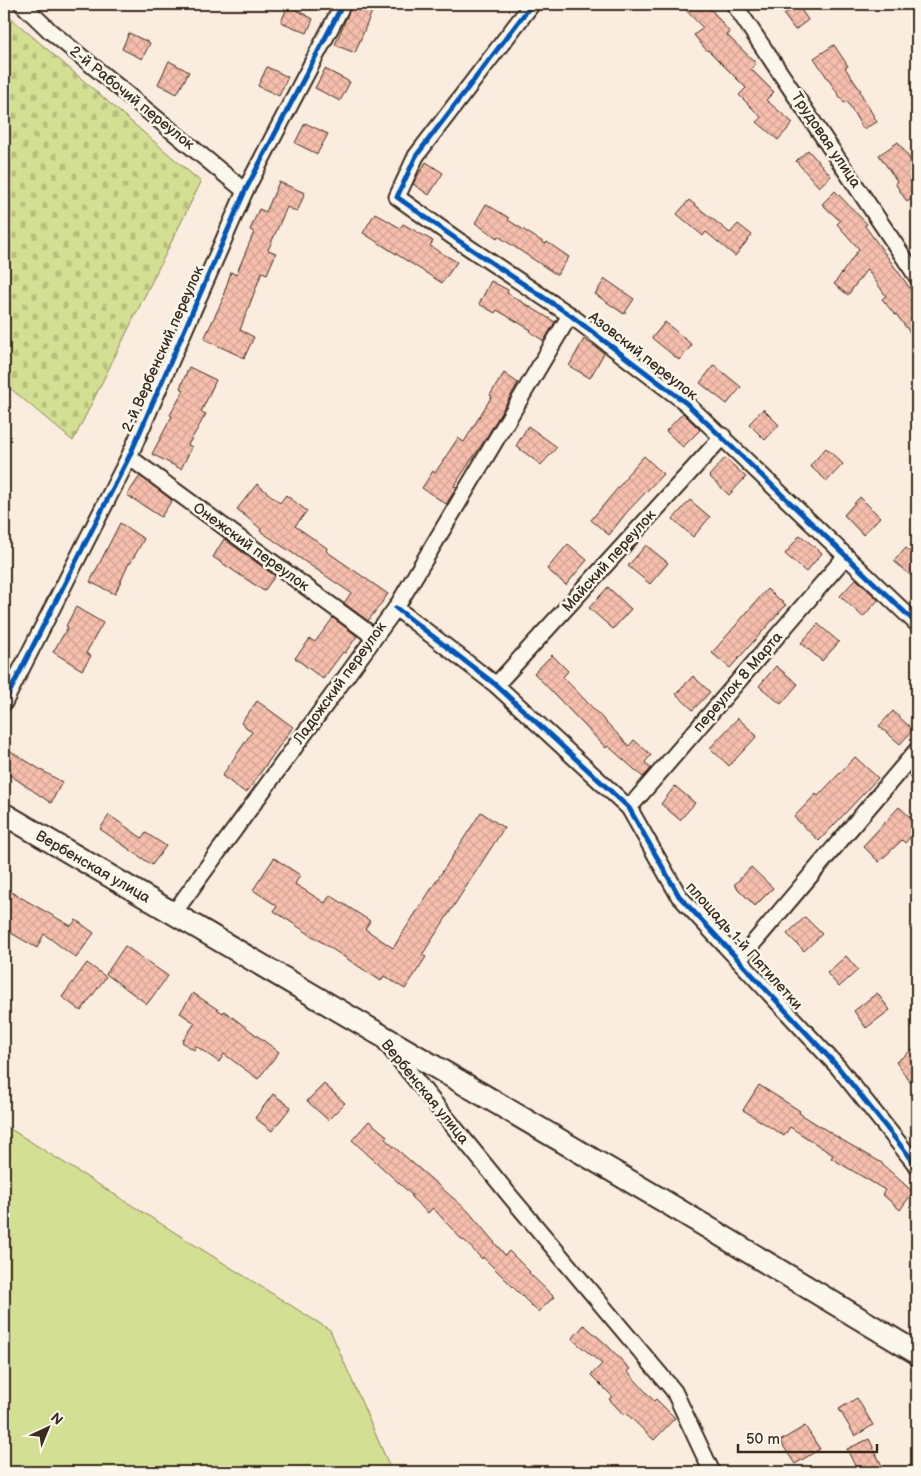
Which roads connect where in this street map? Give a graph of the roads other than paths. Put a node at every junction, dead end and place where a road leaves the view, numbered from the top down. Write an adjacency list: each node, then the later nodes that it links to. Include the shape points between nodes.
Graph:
1 (22, 4): 5 (street, 2-й Рабочий переулок, via 50,31)
2 (343, 4): 5 (street, 2-й Вербенский переулок)
3 (532, 4): 7 (street, Азовский переулок, via 416,156 397,196)
4 (734, 4): 6 (street, Трудовая улица)
5 (245, 191): 9 (street, 2-й Вербенский переулок)
6 (917, 277)
7 (570, 315): 8 (street, Азовский переулок, via 686,403); 11 (street, Ладожский переулок)
8 (723, 436): 10 (street, Азовский переулок); 14 (street, Майский переулок)
9 (129, 457): 13 (street, Онежский переулок); 15 (street, 2-й Вербенский переулок)
10 (846, 556): 12 (street, Азовский переулок); 17 (street, переулок 8 Марта)
11 (396, 608): 13 (street, Ладожский переулок); 14 (street, площадь 1-й Пятилетки)
12 (917, 624)
13 (373, 636): 19 (street, Ладожский переулок)
14 (496, 685): 17 (street, площадь 1-й Пятилетки)
15 (4, 703)
16 (917, 750): 20 (street)
17 (629, 808): 20 (street, площадь 1-й Пятилетки, via 679,896)
18 (4, 814): 19 (main road, Вербенская улица)
19 (172, 914): 21 (main road, Вербенская улица)
20 (739, 960): 22 (street, площадь 1-й Пятилетки, via 838,1067)
21 (379, 1034): 23 (main road); 24 (street, Вербенская улица, via 674,1391)
22 (917, 1166)
23 (917, 1353)
24 (712, 1472)

